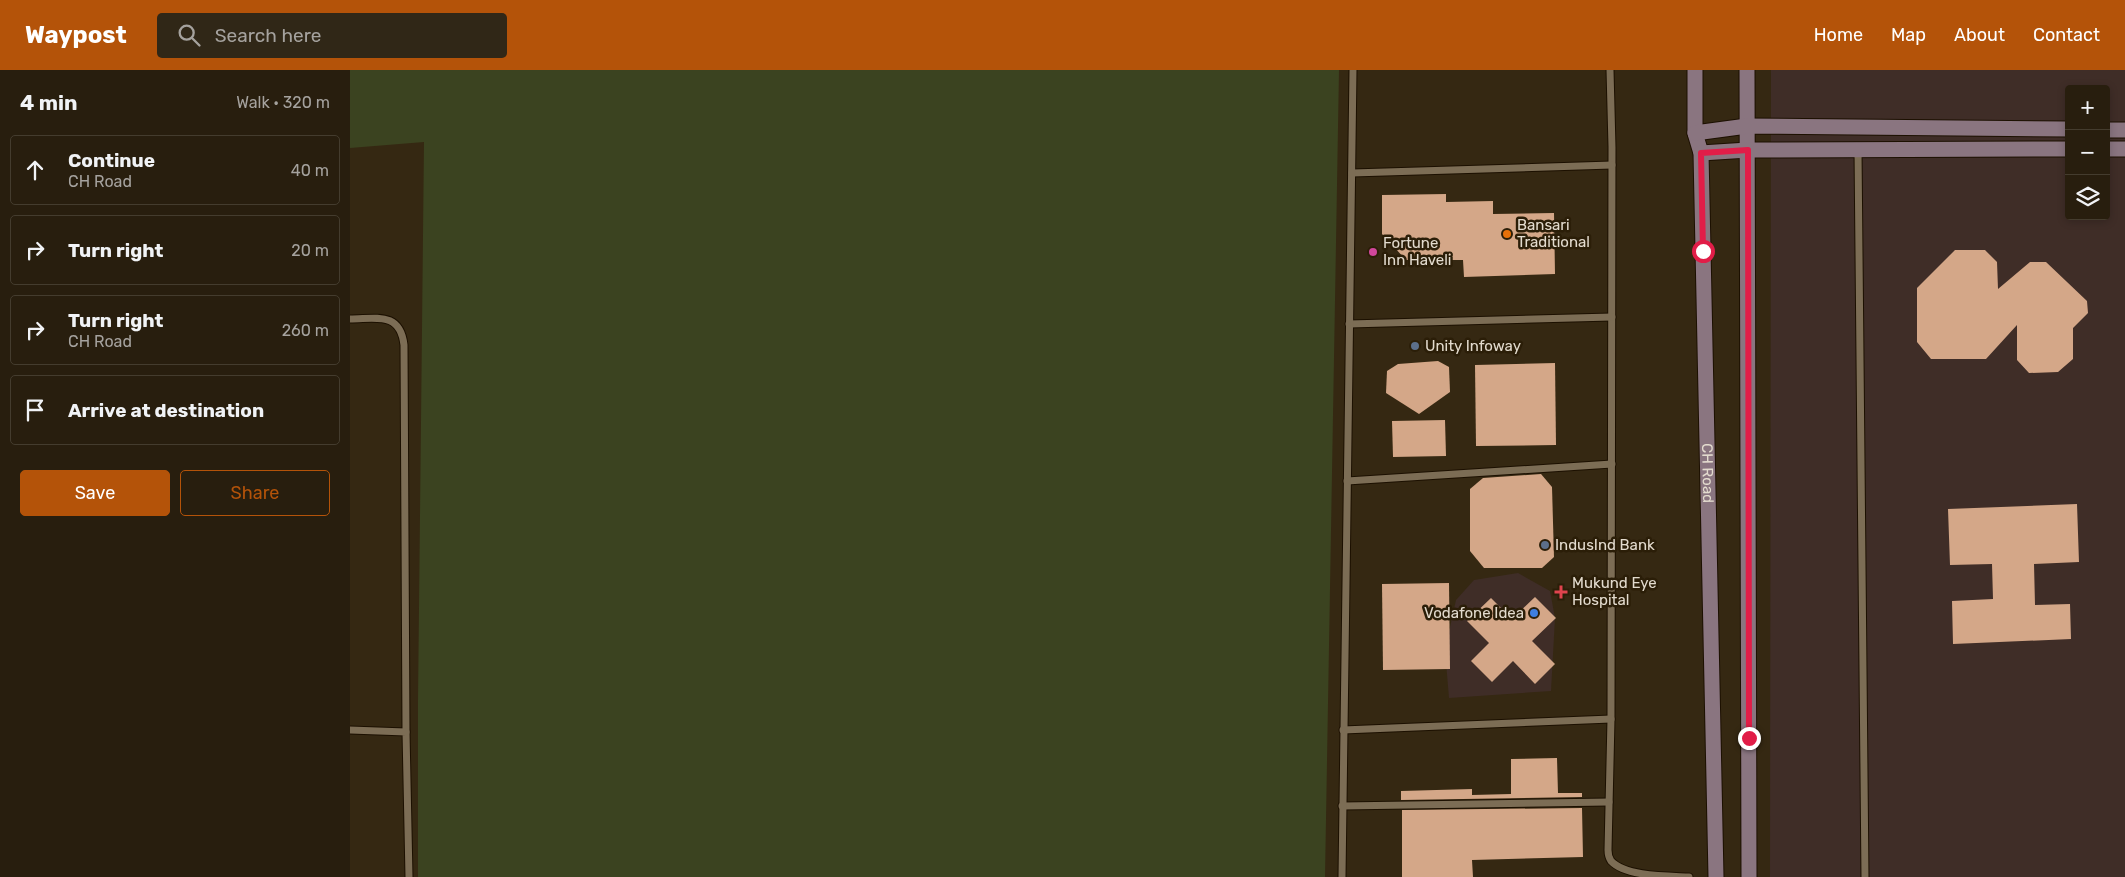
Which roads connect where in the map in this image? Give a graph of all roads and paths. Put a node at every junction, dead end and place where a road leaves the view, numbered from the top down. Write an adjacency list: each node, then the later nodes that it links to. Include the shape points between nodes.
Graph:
1 (1353, 70): 17 (lane)
2 (1610, 70): 16 (lane)
3 (1695, 70): 9 (street, CH Road)
4 (1747, 70): 5 (street)
5 (1747, 126): 6 (street); 9 (street); 13 (street)
6 (2065, 129)
7 (2110, 130): 8 (street)
8 (2125, 130)
9 (1695, 133): 15 (street, CH Road)
10 (2065, 149): 14 (street)
11 (2110, 149): 12 (street)
12 (2125, 149)
13 (1748, 150): 14 (street); 15 (street); 33 (street)
14 (1858, 150): 34 (lane)
15 (1701, 153): 32 (street, CH Road)
16 (1612, 165): 17 (lane); 18 (lane)
17 (1352, 173): 20 (lane)
18 (1612, 317): 20 (lane); 21 (lane)
19 (350, 318): 26 (lane, via 388,319 402,332 404,345)
20 (1349, 324): 22 (lane)
21 (1612, 464): 22 (lane); 23 (lane)
22 (1347, 481): 25 (lane)
23 (1611, 719): 25 (lane); 27 (lane)
24 (350, 730): 26 (lane)
25 (1343, 730): 28 (lane)
26 (406, 732): 29 (lane)
27 (1609, 802): 28 (lane); 31 (lane, via 1610,860 1622,869)
28 (1342, 806): 30 (lane)
29 (409, 877)
30 (1342, 877)
31 (1689, 877)
32 (1716, 877)
33 (1749, 877)
34 (1865, 877)

